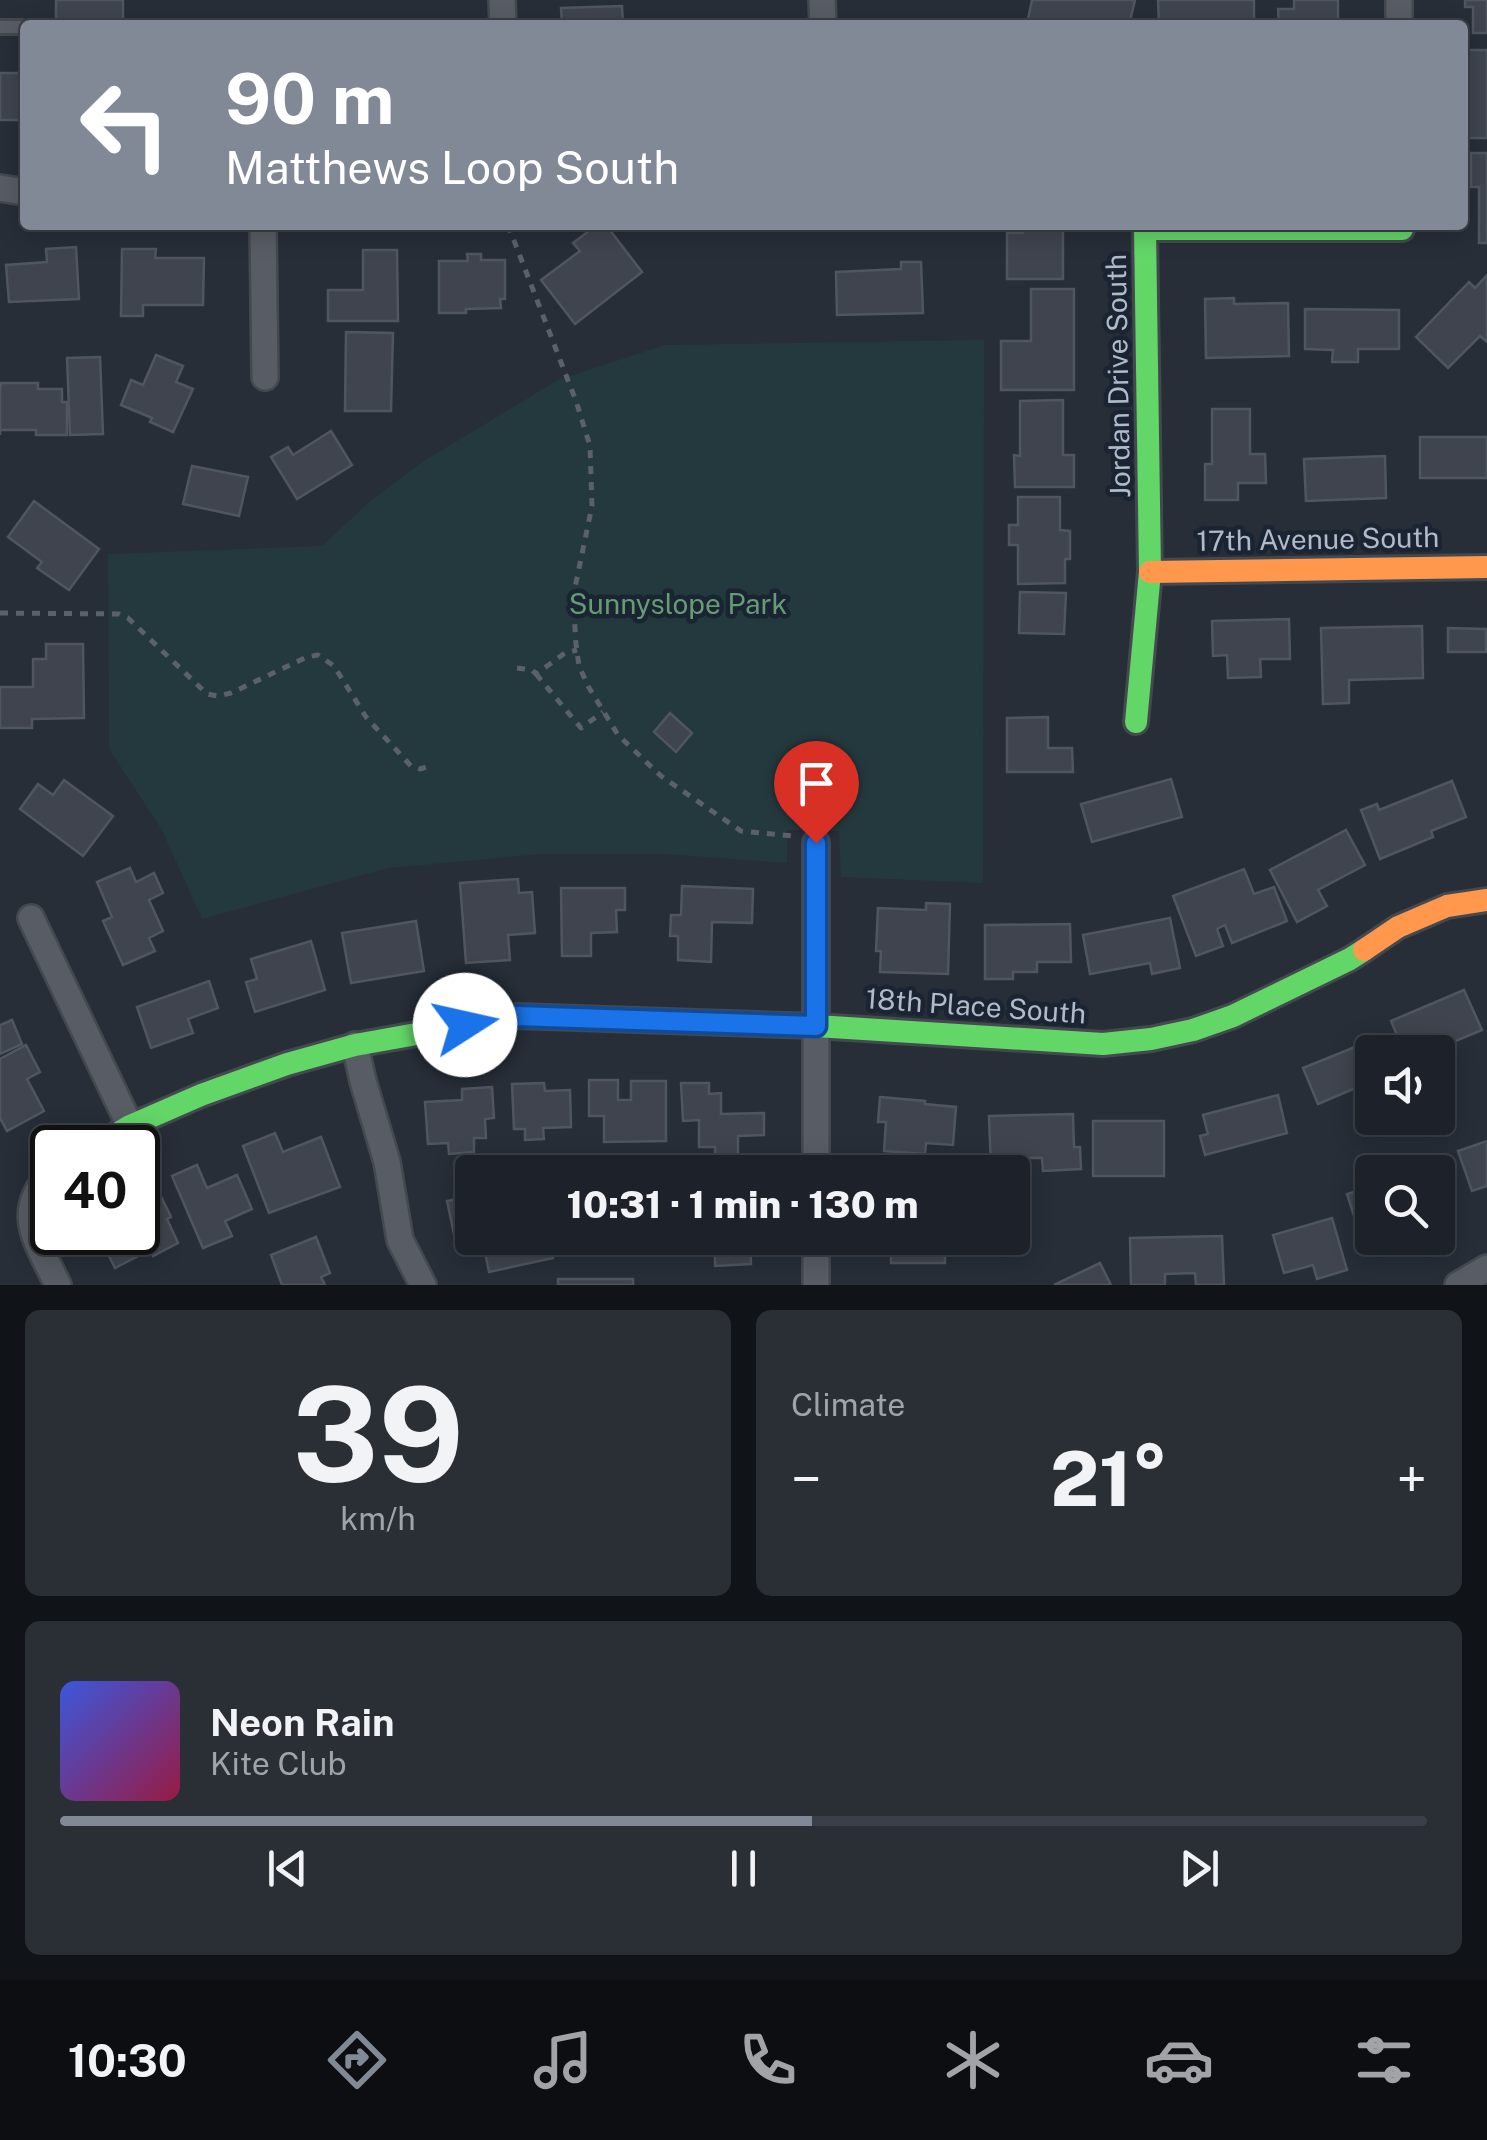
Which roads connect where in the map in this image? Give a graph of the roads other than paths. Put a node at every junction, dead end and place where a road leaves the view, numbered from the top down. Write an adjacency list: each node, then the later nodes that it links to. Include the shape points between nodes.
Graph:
1 (263, 230): 3 (street)
2 (1145, 230): 5 (street, Jordan Drive South)
3 (266, 377)
4 (1487, 567): 5 (street, 17th Avenue South)
5 (1150, 572): 6 (street, Jordan Drive South)
6 (1136, 722)
7 (816, 843): 10 (street)
8 (1487, 900): 10 (street, 18th Place South, via 1447,906 1232,1016 1151,1039 1103,1044)
9 (31, 918): 12 (street)
10 (816, 1026): 11 (street, 18th Place South, via 516,1016); 14 (street)
11 (355, 1044): 13 (street, 18th Place South); 19 (street, via 400,1240)
12 (130, 1125)
13 (132, 1125)
14 (816, 1155)
15 (43, 1255): 18 (street)
16 (816, 1255): 20 (street)
17 (1487, 1268): 21 (street)
18 (58, 1285)
19 (423, 1285)
20 (816, 1285)
21 (1458, 1285)

